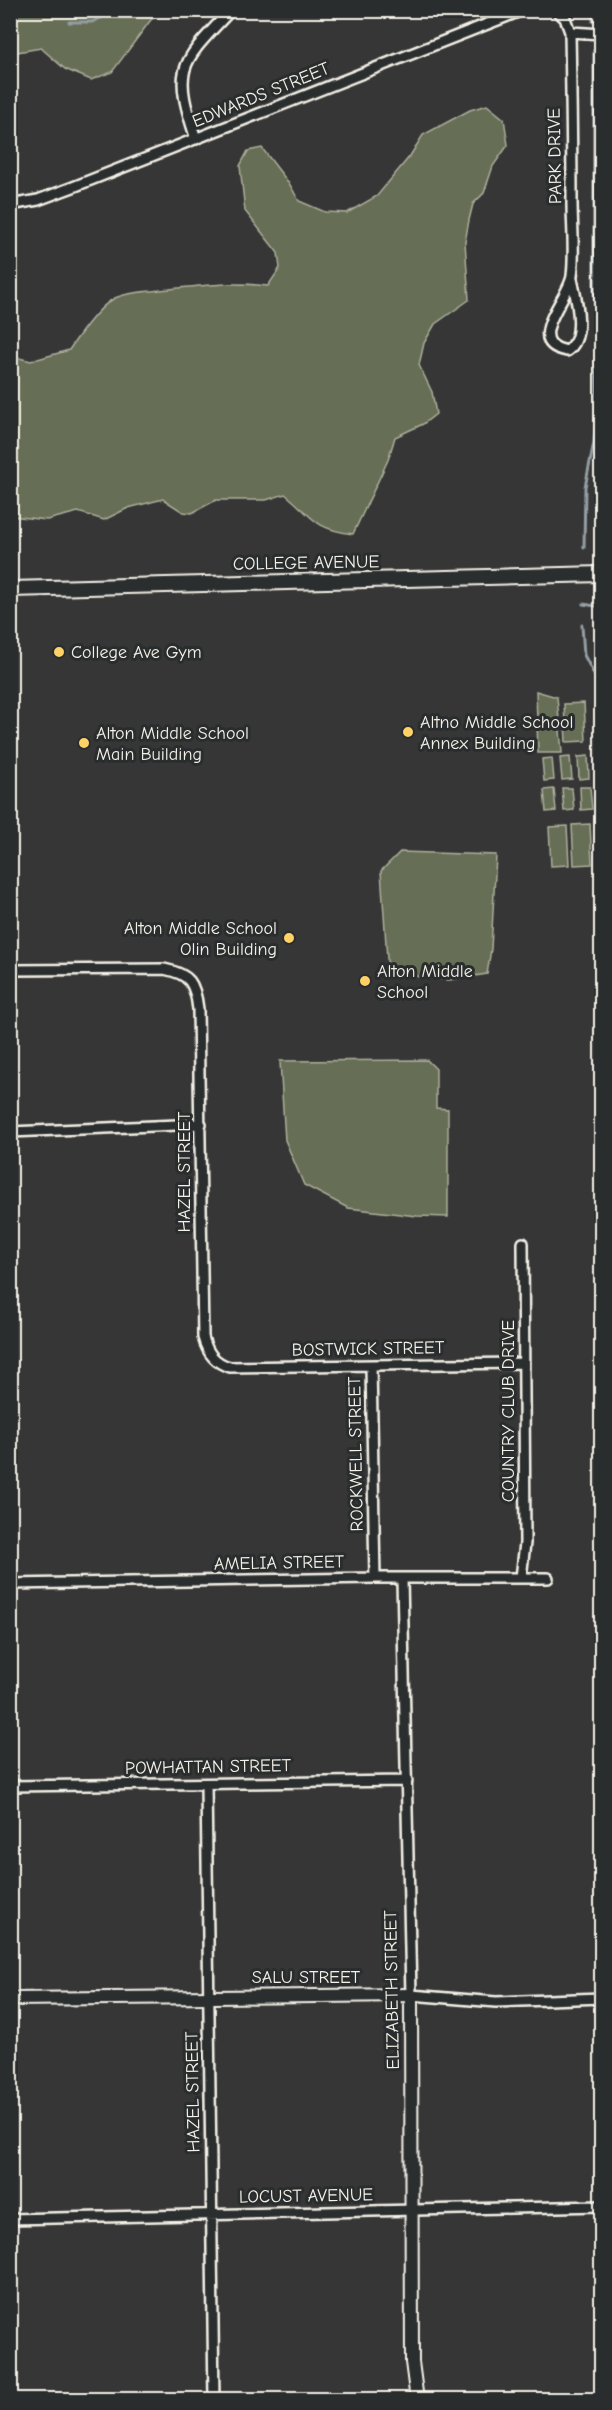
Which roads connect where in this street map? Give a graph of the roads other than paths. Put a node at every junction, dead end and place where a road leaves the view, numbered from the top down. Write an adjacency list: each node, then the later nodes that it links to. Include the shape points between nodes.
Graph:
1 (231, 10): 6 (street, via 184,66 182,90)
2 (556, 10): 4 (street, via 565,18)
3 (521, 11): 6 (street, EDWARDS STREET)
4 (570, 32): 5 (street); 8 (street, PARK DRIVE)
5 (602, 34)
6 (196, 139): 7 (street, EDWARDS STREET, via 47,196)
7 (10, 205)
8 (572, 279): 8 (street, PARK DRIVE, via 549,322 548,335 554,347 567,351 576,342 577,333)
9 (602, 574): 10 (main road, COLLEGE AVENUE)
10 (10, 589)
11 (10, 970): 12 (street, HAZEL STREET, via 164,969 191,981 198,1009)
12 (201, 1124): 13 (street); 15 (street, HAZEL STREET, via 202,1318 205,1345)
13 (10, 1132)
14 (524, 1243): 16 (street, COUNTRY CLUB DRIVE)
15 (215, 1360): 17 (street, BOSTWICK STREET, via 230,1367)
16 (524, 1363): 17 (street, BOSTWICK STREET); 19 (street, COUNTRY CLUB DRIVE, via 525,1543)
17 (371, 1366): 18 (street, ROCKWELL STREET)
18 (375, 1578): 21 (street, AMELIA STREET); 22 (street, AMELIA STREET)
19 (521, 1578): 20 (street, AMELIA STREET); 21 (street, AMELIA STREET)
20 (548, 1578)
21 (402, 1579): 23 (street, ELIZABETH STREET)
22 (10, 1584)
23 (406, 1781): 24 (street, POWHATTAN STREET); 27 (street, ELIZABETH STREET)
24 (206, 1784): 25 (street, POWHATTAN STREET); 26 (street, HAZEL STREET)
25 (10, 1786)
26 (208, 1995): 27 (street, SALU STREET); 29 (street, SALU STREET); 32 (street, HAZEL STREET)
27 (411, 1995): 28 (street, SALU STREET, via 496,2002); 31 (street, ELIZABETH STREET)
28 (602, 1998)
29 (10, 1999)
30 (602, 2206): 31 (street, LOCUST AVENUE)
31 (413, 2210): 32 (street, LOCUST AVENUE); 35 (street, ELIZABETH STREET, via 412,2362)
32 (210, 2214): 33 (street, LOCUST AVENUE); 34 (street, HAZEL STREET)
33 (10, 2219)
34 (214, 2400)
35 (417, 2400)

